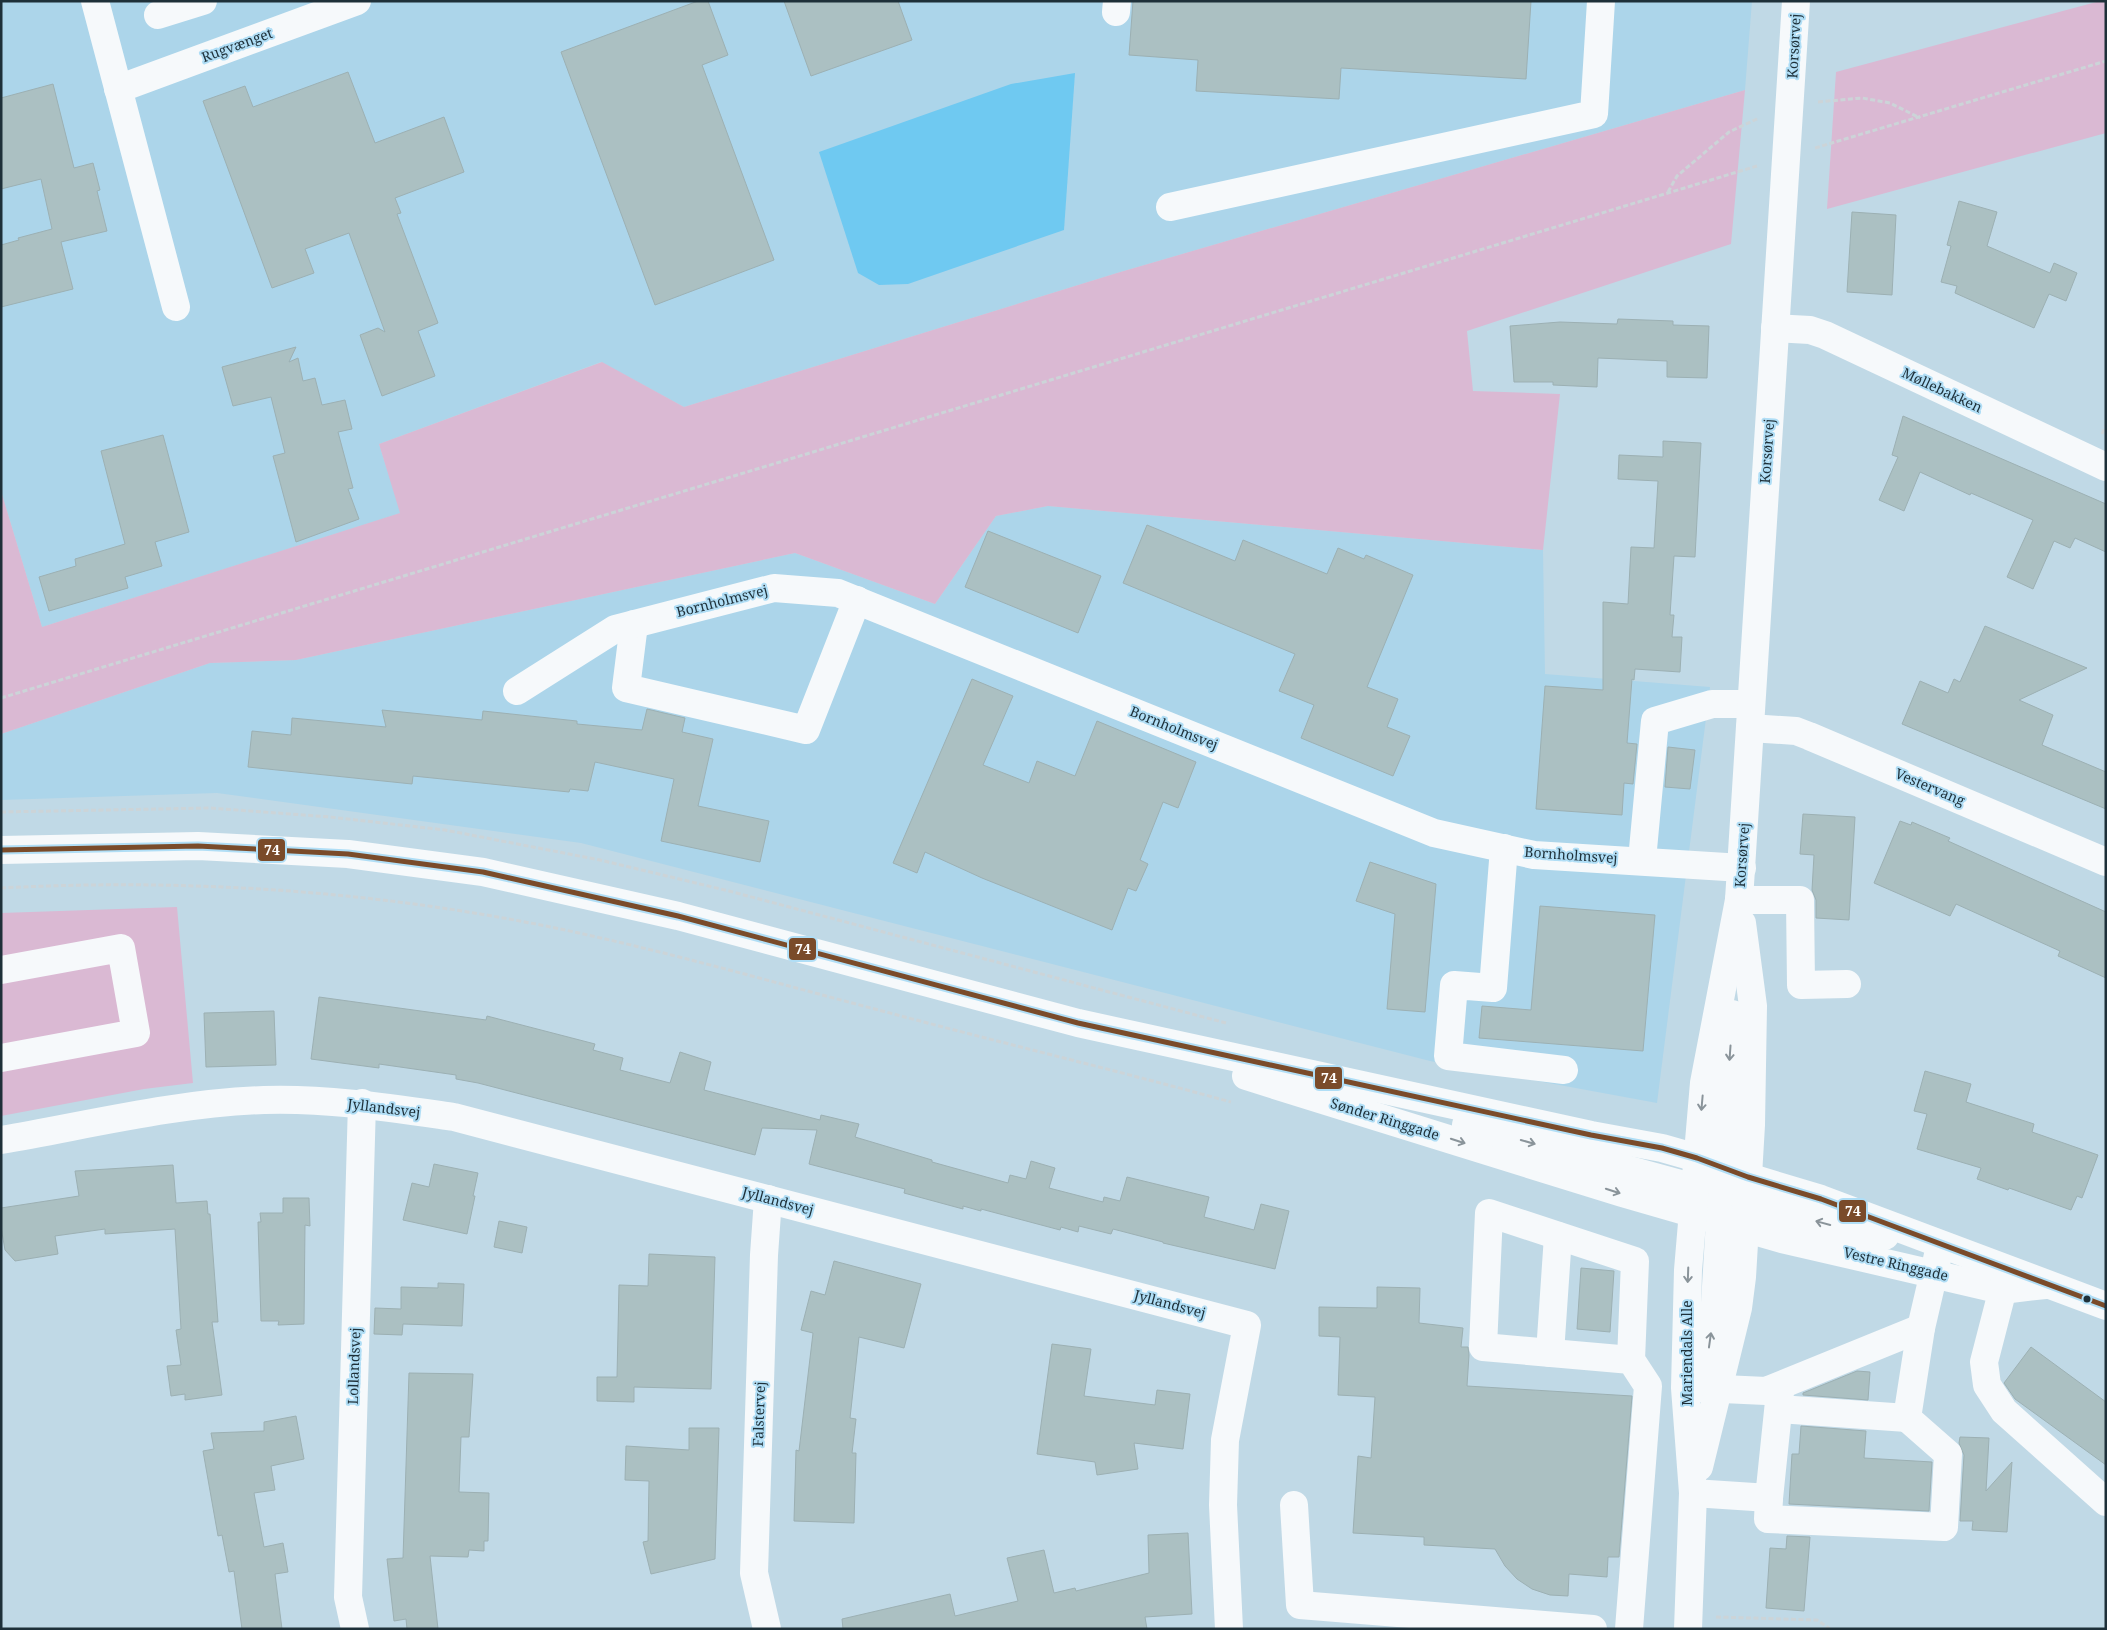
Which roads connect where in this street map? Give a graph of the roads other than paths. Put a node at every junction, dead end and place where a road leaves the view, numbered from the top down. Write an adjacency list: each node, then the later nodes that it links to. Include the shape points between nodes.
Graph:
1 (95, 1): 7 (street)
2 (203, 1): 6 (street)
3 (357, 1): 7 (street, Rugvænget)
4 (1601, 1): 8 (street, via 1594,114)
5 (1796, 1): 10 (street, Korsørvej)
6 (158, 15)
7 (118, 89): 9 (street)
8 (1170, 207)
9 (176, 307)
10 (1775, 328): 11 (street, Møllebakken, via 1810,330 1825,335); 15 (street, Korsørvej)
11 (2106, 467)
12 (857, 600): 13 (street, Bornholmsvej, via 838,593 774,588); 13 (street, via 806,730 626,688); 16 (street, Bornholmsvej, via 1434,833)
13 (624, 626): 14 (street, Bornholmsvej)
14 (517, 692)
15 (1750, 716): 18 (street, Vestervang, via 1712,704 1655,721); 19 (street, Vestervang, via 1809,736); 20 (street, Korsørvej)
16 (1504, 848): 18 (street, Bornholmsvej, via 1534,855); 26 (street, via 1493,988 1454,984 1448,1056)
17 (1, 850): 24 (street, Sønder Ringgade, via 198,846 348,854 483,872 678,916)
18 (1642, 860): 20 (street, Bornholmsvej)
19 (2106, 862)
20 (1742, 868): 21 (street, Korsørvej)
21 (1739, 900): 23 (street, via 1800,900 1801,985); 29 (street, Korsørvej, one-way to 29, via 1704,1083); 30 (street)
22 (1, 970): 25 (street, via 121,948 136,1033)
23 (1847, 984)
24 (1078, 1023): 29 (street, Sønder Ringgade); 30 (street, Sønder Ringgade, one-way to 30, via 1622,1193)
25 (1, 1058)
26 (1564, 1070)
27 (362, 1103): 28 (street, Jyllandsvej, via 265,1100 180,1108); 31 (street, Jyllandsvej, via 454,1117); 50 (street, Lollandsvej, via 348,1597)
28 (1, 1140)
29 (1698, 1158): 30 (street, Sønder Ringgade)
30 (1723, 1198): 33 (street, Vestre Ringgade, one-way to 30, via 1855,1232); 34 (street, Vestre Ringgade); 41 (street, Mariendals Alle, one-way to 30, via 1738,1308); 41 (street, Mariendals Alle, one-way to 41, via 1688,1270)
31 (768, 1199): 51 (street, Falstervej, via 754,1573); 52 (street, Jyllandsvej, via 1247,1325 1225,1440 1223,1505)
32 (1558, 1236): 38 (street); 38 (street, via 1489,1213 1483,1347); 39 (street, via 1635,1261)
33 (1940, 1244): 34 (street); 35 (street, Vestre Ringgade)
34 (1934, 1272): 35 (street, Vestre Ringgade); 37 (street)
35 (2005, 1279): 36 (street, Vestre Ringgade, via 2049,1284); 46 (street, via 1984,1362 1986,1385 2004,1411)
36 (2106, 1306)
37 (1922, 1328): 42 (street); 43 (street)
38 (1550, 1353): 39 (street)
39 (1631, 1360): 40 (street)
40 (1648, 1386): 41 (street); 54 (street)
41 (1702, 1388): 42 (street, via 1766,1391); 44 (street, Mariendals Alle)
42 (1780, 1397): 43 (street); 45 (street)
43 (1907, 1418): 45 (street, via 1948,1454 1944,1527 1768,1519)
44 (1693, 1492): 45 (street); 49 (street, Mariendals Alle)
45 (1770, 1498)
46 (2106, 1502)
47 (1294, 1505): 48 (street, via 1300,1605)
48 (1356, 1619): 53 (street)
49 (1688, 1623)
50 (355, 1629)
51 (767, 1629)
52 (1229, 1629)
53 (1593, 1629)
54 (1629, 1629)

